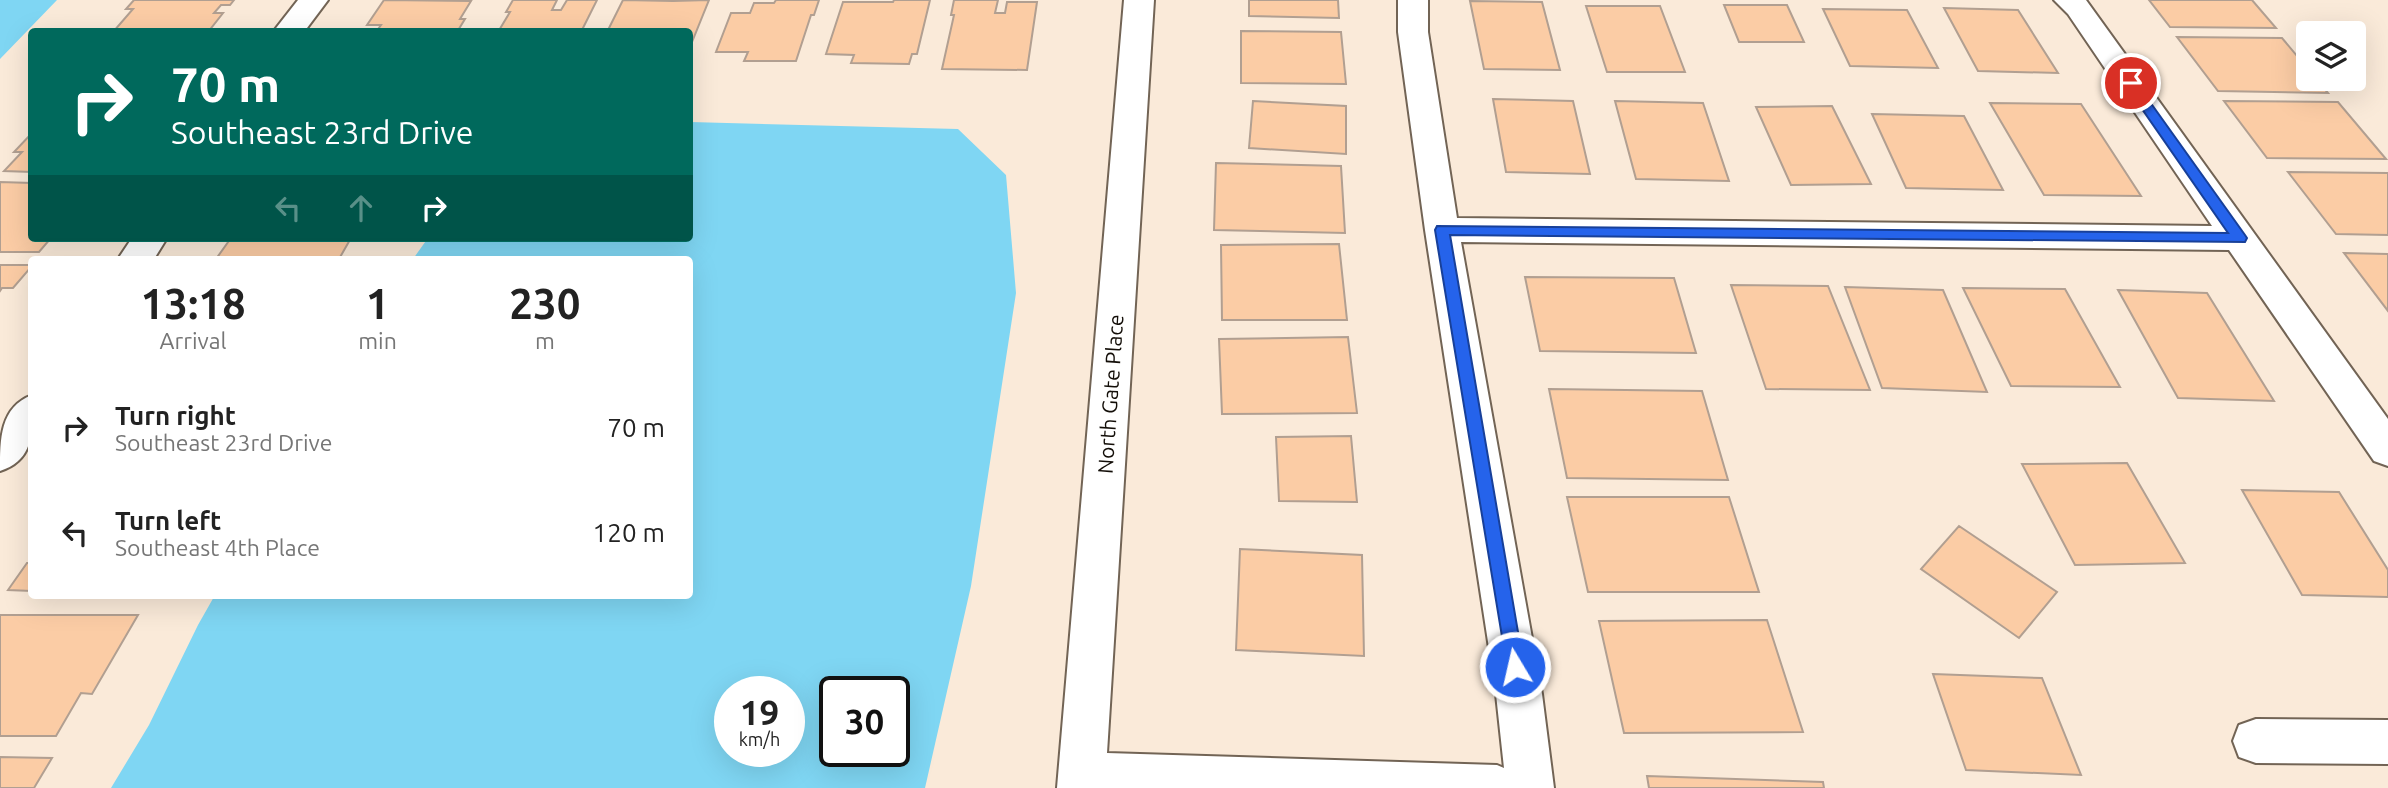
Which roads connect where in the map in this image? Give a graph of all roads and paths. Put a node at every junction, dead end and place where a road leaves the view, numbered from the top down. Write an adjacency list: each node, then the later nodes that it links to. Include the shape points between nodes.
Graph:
1 (313, 0): 5 (street)
2 (1139, 0): 13 (street, North Gate Place)
3 (1413, 0): 6 (street, via 1413,32)
4 (2069, 0): 7 (street)
5 (291, 28)
6 (1442, 230): 7 (street); 15 (street, via 1519,694)
7 (2239, 238): 9 (street)
8 (28, 416): 10 (street)
9 (2388, 450)
10 (0, 455)
11 (2256, 741): 12 (street)
12 (2388, 742)
13 (1082, 782): 14 (street)
14 (1497, 788)
15 (1530, 788)

